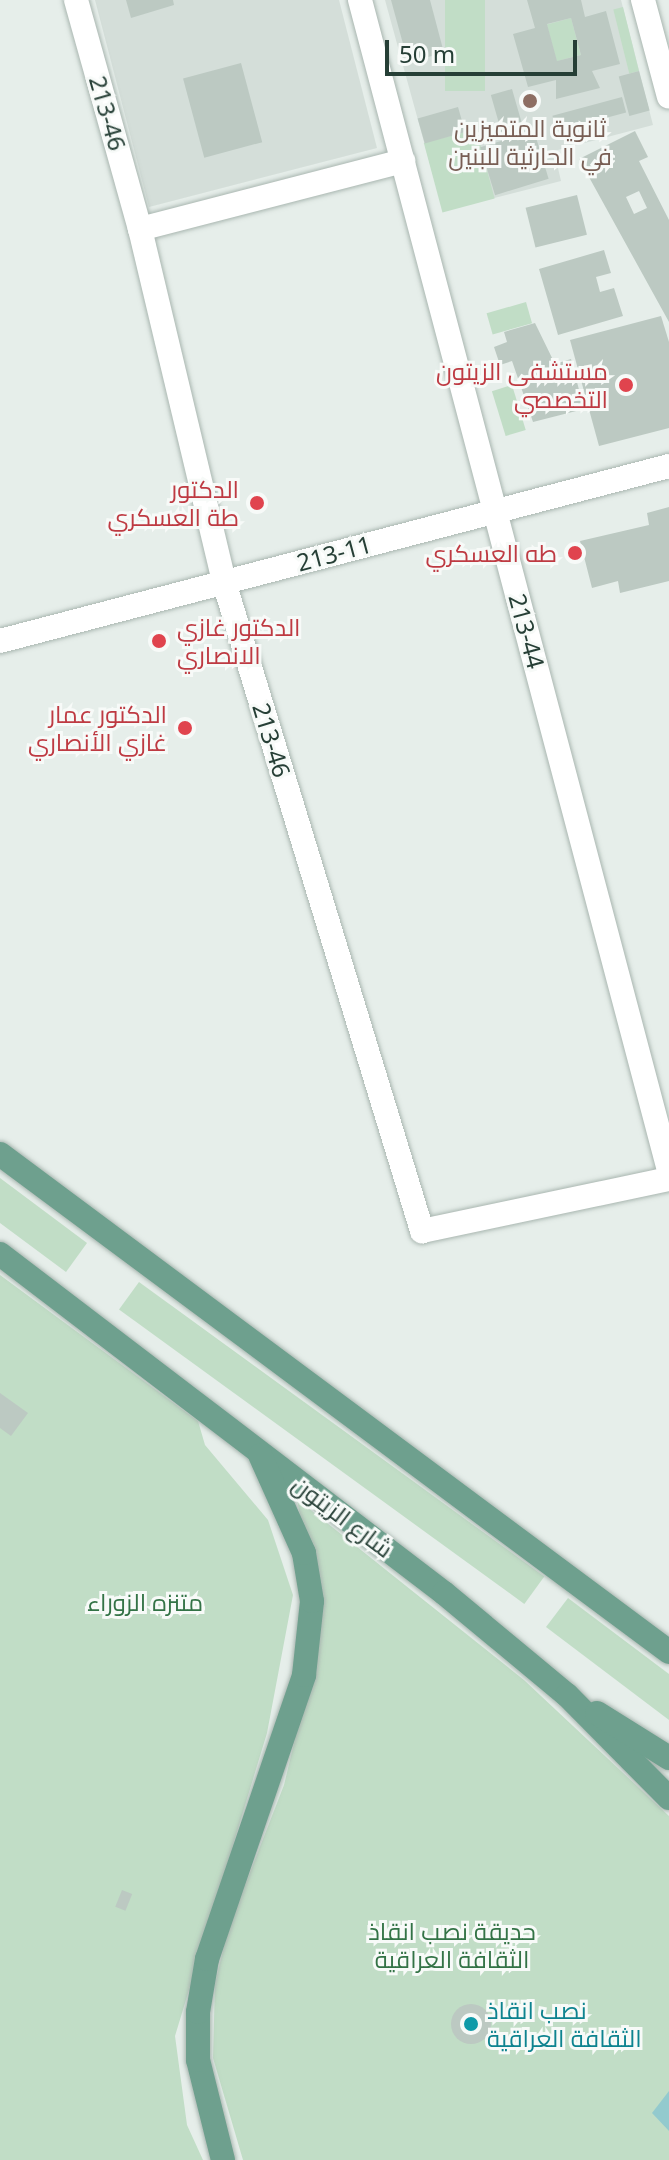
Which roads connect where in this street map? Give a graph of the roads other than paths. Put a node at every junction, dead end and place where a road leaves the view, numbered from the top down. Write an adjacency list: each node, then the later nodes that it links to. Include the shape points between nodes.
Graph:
1 (76, 0): 6 (street, 213-46)
2 (360, 0): 5 (street, 213-44)
3 (645, 0): 4 (street)
4 (669, 97)
5 (403, 161): 6 (street); 8 (street, 213-44)
6 (140, 229): 9 (street, 213-46)
7 (669, 466): 8 (street, 213-11)
8 (495, 512): 9 (street, 213-11); 12 (street, 213-44)
9 (224, 582): 10 (street, 213-11); 13 (street, 213-46, via 422,1231)
10 (0, 641)
11 (0, 1154): 16 (main road)
12 (669, 1170)
13 (669, 1179)
14 (0, 1254): 15 (main road, شارع الزيتون)
15 (260, 1452): 17 (main road, شارع الزيتون); 20 (main road, via 304,1553 312,1601 304,1675 207,1959 198,2012 198,2060)
16 (669, 1652)
17 (567, 1695): 18 (main road); 19 (main road, شارع الزيتون)
18 (669, 1758)
19 (669, 1798)
20 (223, 2160)

